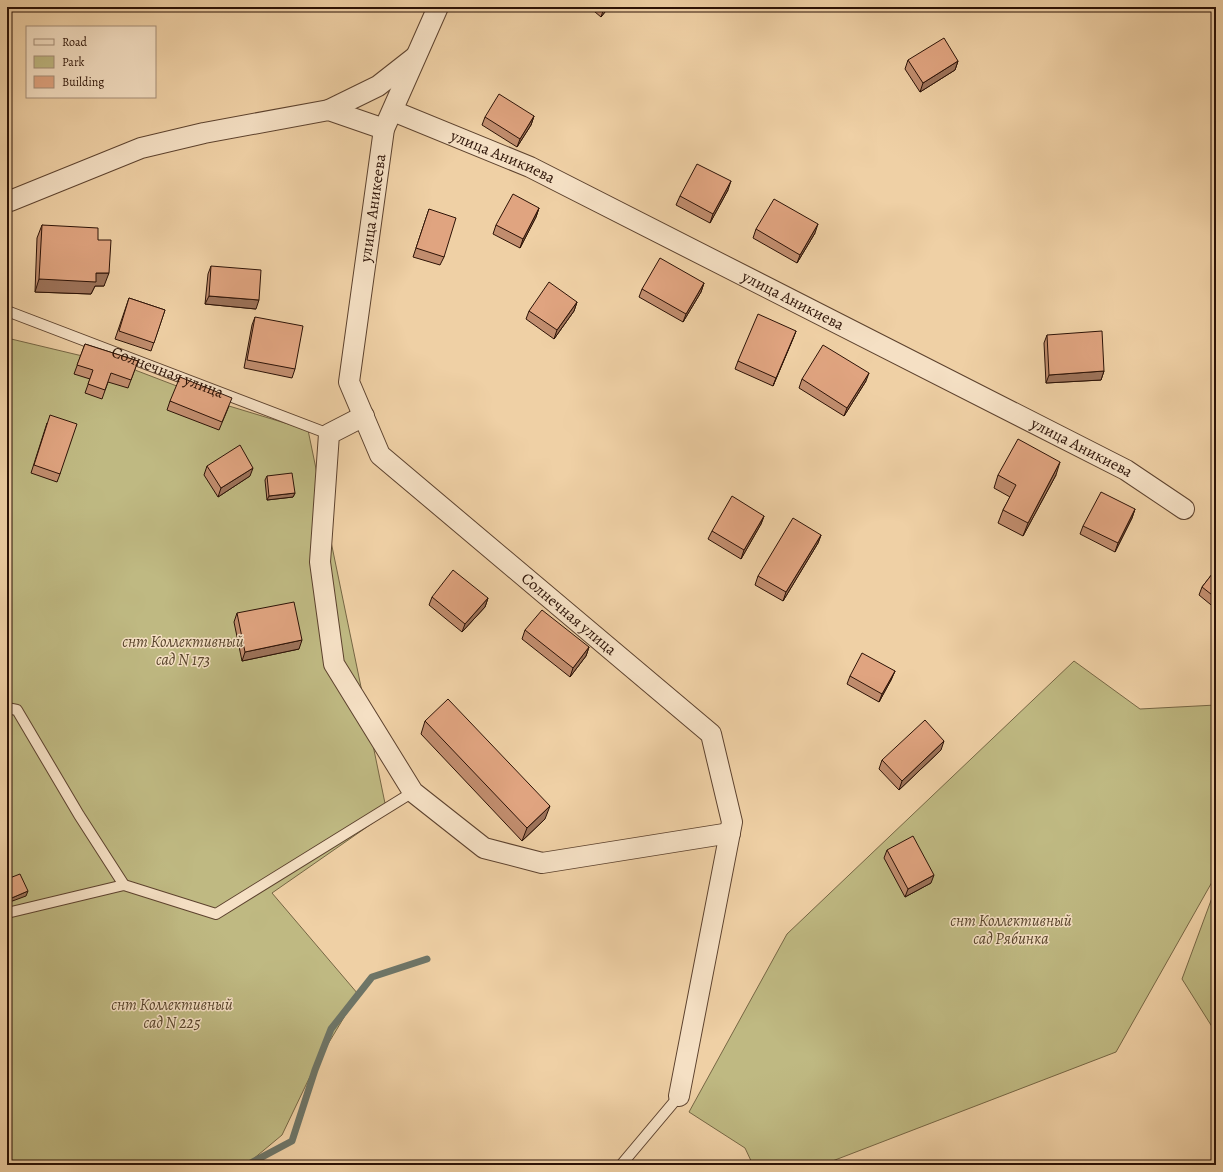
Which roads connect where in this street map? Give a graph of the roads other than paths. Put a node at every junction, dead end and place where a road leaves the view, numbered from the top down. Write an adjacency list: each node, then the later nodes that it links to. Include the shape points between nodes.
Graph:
1 (438, 7): 2 (street, улица Аникеева)
2 (416, 56): 3 (street, via 378,86); 4 (street, улица Аникеева)
3 (329, 110): 5 (street); 6 (street, via 204,133 142,148)
4 (393, 111): 5 (street, улица Аникеева); 10 (street, улица Аникиева, via 530,167 1126,470)
5 (384, 129): 8 (street, улица Аникеева, via 349,382)
6 (7, 201)
7 (7, 311): 9 (lane, Солнечная улица)
8 (364, 416): 9 (street); 13 (street, Солнечная улица, via 380,455 711,734 732,822)
9 (329, 434): 12 (street, via 320,562 334,664)
10 (1184, 509)
11 (7, 708): 14 (lane, via 17,710)
12 (413, 792): 13 (street, via 484,848 542,863); 14 (lane, via 216,914)
13 (730, 833): 16 (street, Солнечная улица)
14 (124, 885): 15 (lane)
15 (7, 913)
16 (679, 1096): 17 (lane)
17 (621, 1165)

